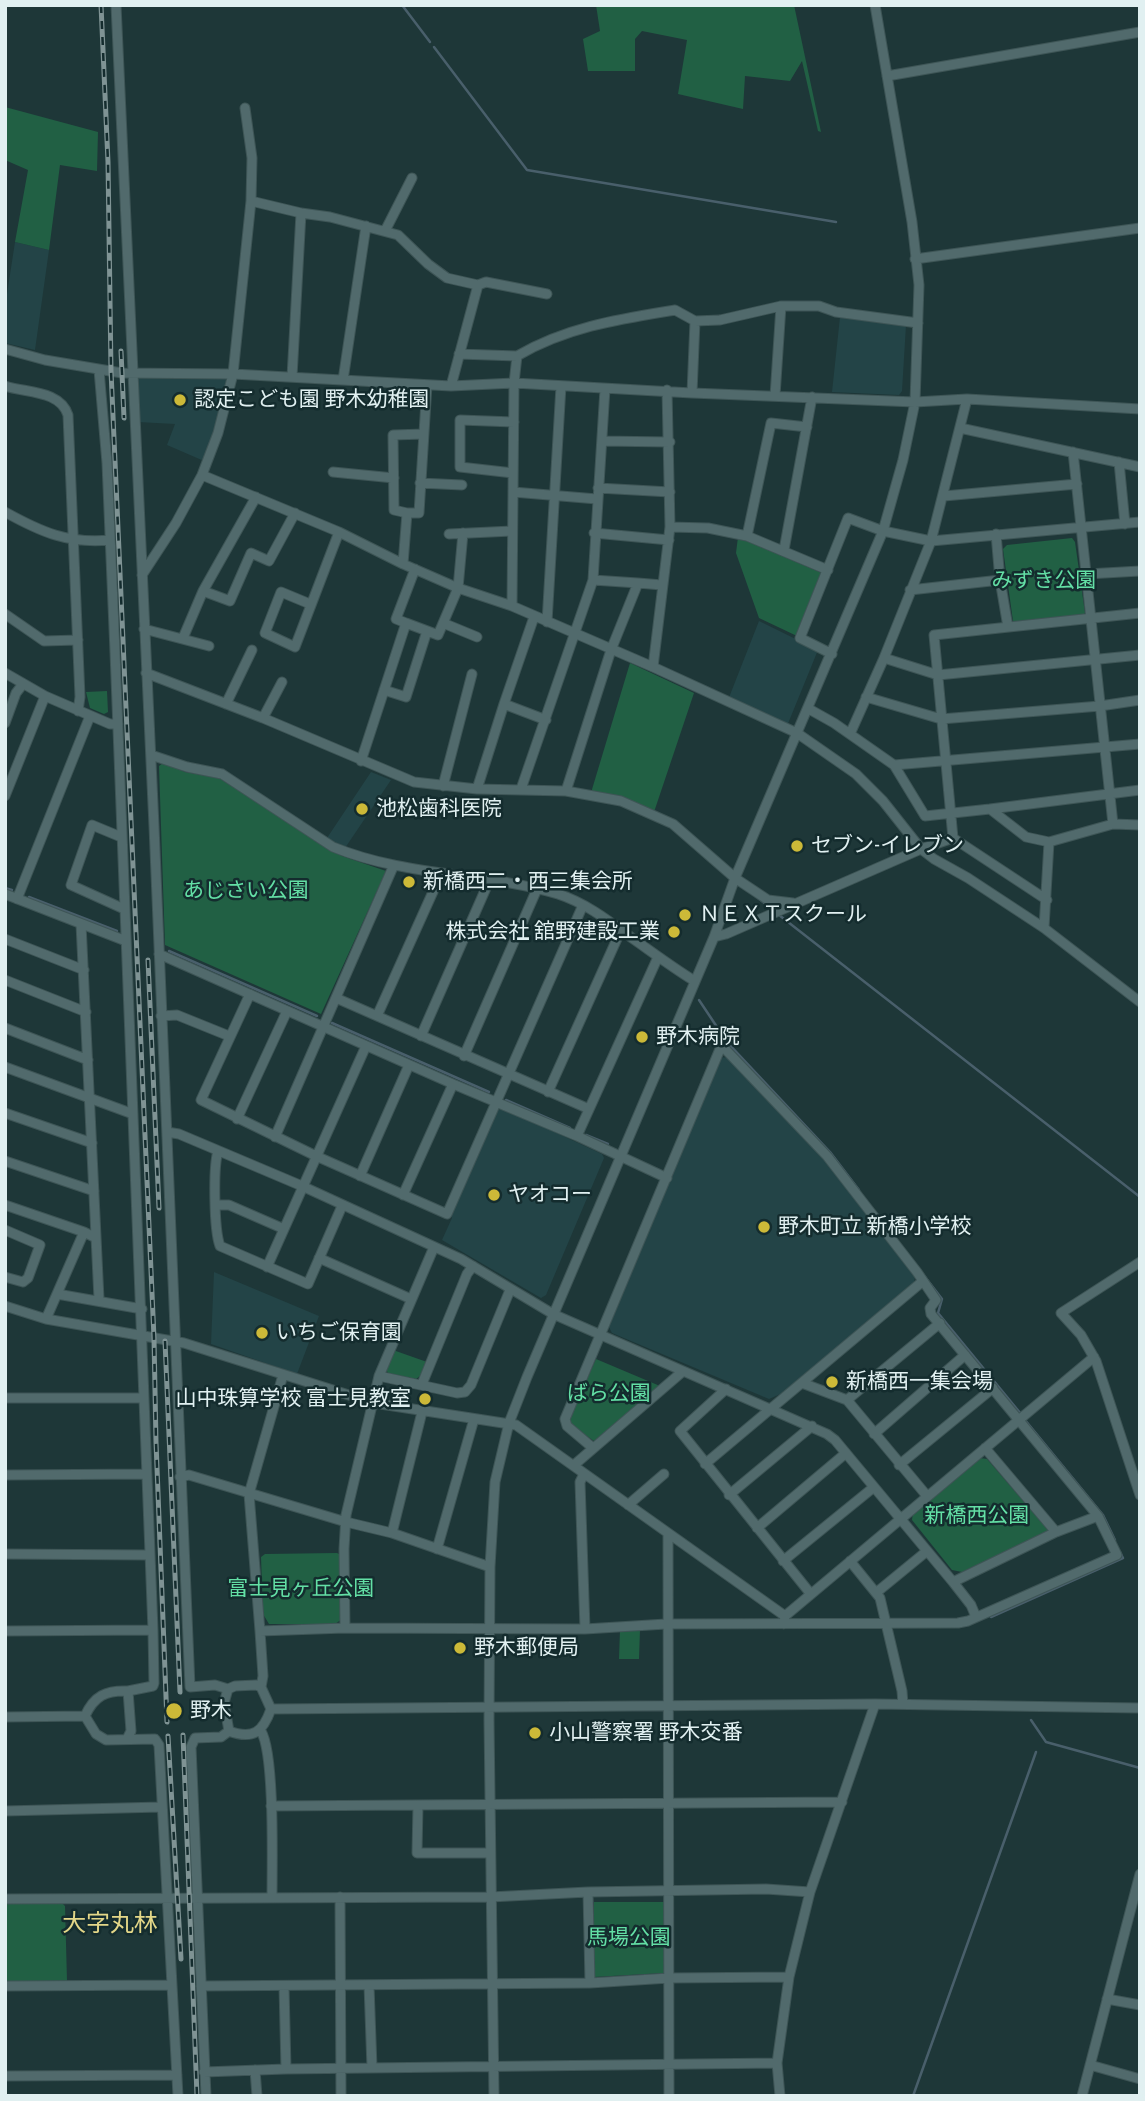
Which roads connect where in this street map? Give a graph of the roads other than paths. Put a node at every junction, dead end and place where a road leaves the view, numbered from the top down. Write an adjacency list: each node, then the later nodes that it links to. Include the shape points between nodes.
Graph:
1 (116, 5): 22 (street)
2 (875, 5): 4 (street)
3 (1140, 32): 4 (street)
4 (887, 76): 12 (street)
5 (245, 108): 7 (street, via 252,158)
6 (412, 178): 11 (street)
7 (251, 201): 8 (street); 23 (street)
8 (301, 213): 9 (street); 24 (street)
9 (366, 226): 11 (street); 25 (street)
10 (1140, 228): 12 (street)
11 (385, 231): 13 (street, via 398,235 447,278)
12 (915, 259): 17 (street)
13 (478, 285): 14 (street, via 486,282); 19 (street)
14 (547, 294)
15 (780, 306): 16 (street); 17 (street, via 820,306); 34 (street)
16 (695, 321): 20 (street, via 675,310 606,321 544,340); 33 (street)
17 (918, 323): 37 (street)
18 (5, 349): 21 (street)
19 (459, 354): 20 (street); 29 (street)
20 (517, 356): 26 (street)
21 (99, 370): 22 (street); 76 (street)
22 (133, 372): 23 (street); 86 (street)
23 (233, 374): 24 (street); 50 (street)
24 (292, 377): 25 (street)
25 (343, 380): 27 (street)
26 (514, 383): 29 (street); 30 (street); 39 (street)
27 (427, 385): 29 (street); 42 (street)
28 (5, 386): 78 (street, via 52,397 65,407)
29 (451, 386)
30 (561, 386): 31 (street); 59 (street)
31 (605, 389): 32 (street); 43 (street)
32 (667, 390): 33 (street); 44 (street)
33 (692, 393): 34 (street)
34 (775, 396): 35 (street)
35 (812, 397): 37 (street); 40 (street)
36 (967, 399): 37 (street); 38 (street); 41 (street)
37 (915, 402): 69 (street)
38 (1140, 409)
39 (514, 422): 49 (street); 49 (street, via 460,420 460,467)
40 (807, 427): 75 (street, via 771,423); 80 (street)
41 (960, 428): 45 (street); 58 (street)
42 (424, 434): 51 (street, via 393,435); 52 (street)
43 (602, 441): 44 (street); 57 (street)
44 (670, 442): 56 (street)
45 (1073, 453): 46 (street); 53 (street)
46 (1119, 462): 47 (street); 65 (street)
47 (1140, 467)
48 (332, 472): 51 (street)
49 (513, 473): 55 (street)
50 (202, 475): 60 (street); 86 (street)
51 (394, 478): 63 (street, via 394,510)
52 (420, 483): 54 (street); 63 (street, via 419,513)
53 (1077, 484): 58 (street); 67 (street)
54 (463, 485)
55 (513, 492): 59 (street); 68 (street)
56 (670, 492): 57 (street); 66 (street)
57 (598, 493): 59 (street); 72 (street)
58 (944, 496): 79 (street)
59 (555, 497): 100 (street)
60 (256, 498): 62 (street); 93 (street)
61 (5, 512): 78 (street)
62 (295, 513): 70 (street); 93 (street, via 269,561 251,553 230,601)
63 (407, 513): 81 (street)
64 (1140, 522): 65 (street)
65 (1125, 524): 67 (street)
66 (670, 527): 75 (street); 77 (street)
67 (1082, 527): 74 (street); 85 (street)
68 (512, 531): 71 (street); 95 (street)
69 (883, 531): 79 (street); 83 (street, via 848,518); 113 (street)
70 (339, 532): 81 (street); 94 (street)
71 (463, 533): 73 (street); 91 (street)
72 (594, 533): 77 (street); 87 (street)
73 (449, 534)
74 (996, 534): 79 (street); 88 (street)
75 (747, 536): 80 (street)
76 (110, 540): 78 (street); 138 (street)
77 (669, 540): 90 (street)
78 (73, 541): 109 (street)
79 (931, 541): 92 (street)
80 (784, 550): 83 (street)
81 (403, 564): 82 (street)
82 (415, 569): 91 (street); 101 (street, via 396,620)
83 (828, 570): 113 (street, via 800,638)
84 (1140, 571): 85 (street)
85 (1087, 574): 99 (street)
86 (141, 577): 104 (street)
87 (593, 580): 89 (street); 106 (street)
88 (1000, 580): 92 (street); 103 (street)
89 (638, 583): 90 (street); 112 (street)
90 (662, 585): 117 (street)
91 (458, 588): 95 (street); 102 (street)
92 (911, 590): 115 (street)
93 (203, 591): 107 (street)
94 (310, 604): 94 (street, via 295,648 265,633 281,592)
95 (512, 606): 98 (street)
96 (1140, 613): 99 (street)
97 (5, 614): 109 (street, via 44,641)
98 (534, 617): 100 (street); 129 (street)
99 (1091, 618): 103 (street); 116 (street)
100 (547, 622): 106 (street)
101 (406, 623): 105 (street); 124 (street)
102 (443, 623): 105 (street, via 438,635); 108 (street)
103 (1008, 627): 121 (street, via 934,635)
104 (144, 629): 107 (street); 119 (street)
105 (427, 631): 124 (street, via 406,696)
106 (574, 633): 112 (street); 136 (street)
107 (183, 638): 110 (street)
108 (477, 638)
109 (78, 640): 132 (street)
110 (209, 646)
111 (252, 650): 128 (street)
112 (611, 650): 117 (street); 151 (street)
113 (832, 654): 131 (street)
114 (1140, 655): 116 (street)
115 (884, 658): 121 (street); 126 (street)
116 (1094, 660): 121 (street); 130 (street)
117 (653, 667): 139 (street)
118 (5, 673): 123 (street)
119 (146, 673): 128 (street); 143 (street)
120 (472, 674): 147 (street)
121 (938, 675): 135 (street)
122 (282, 682): 134 (street)
123 (23, 684): 125 (street); 137 (street)
124 (384, 690): 144 (street)
125 (45, 696): 132 (street); 153 (street)
126 (866, 697): 135 (street); 140 (street)
127 (1140, 700): 130 (street)
128 (226, 704): 134 (street)
129 (504, 704): 136 (street); 148 (street)
130 (1100, 706): 135 (street); 142 (street)
131 (809, 709): 139 (street); 140 (street)
132 (78, 711): 133 (street)
133 (90, 716): 138 (street); 168 (street)
134 (262, 718): 144 (street)
135 (941, 719): 145 (street)
136 (545, 720): 149 (street)
137 (5, 723)
138 (118, 724): 158 (street)
139 (797, 733): 161 (street, via 856,774); 164 (street)
140 (850, 734): 146 (street)
141 (1140, 744): 142 (street)
142 (1104, 748): 145 (street); 152 (street)
143 (151, 755): 162 (street, via 222,774 333,847); 179 (street)
144 (360, 761): 147 (street, via 414,782)
145 (947, 761): 146 (street); 155 (street)
146 (894, 765): 155 (street, via 925,816)
147 (443, 786): 148 (street)
148 (477, 789): 149 (street)
149 (521, 789): 151 (street)
150 (1140, 790): 152 (street)
151 (566, 791): 164 (street, via 621,801 673,824)
152 (1109, 792): 154 (street); 156 (street)
153 (5, 796)
154 (990, 809): 155 (street); 160 (street, via 1026,837)
155 (951, 813): 159 (street)
156 (1112, 824): 157 (street); 160 (street)
157 (1140, 825)
158 (121, 837): 172 (street); 172 (street, via 92,825 71,885)
159 (953, 838): 161 (street); 169 (street)
160 (1049, 842): 169 (street)
161 (921, 849): 170 (street); 174 (street)
162 (393, 867): 163 (street); 185 (street)
163 (441, 874): 165 (street); 190 (street)
164 (735, 878): 170 (street, via 768,901); 176 (street)
165 (490, 879): 166 (street); 194 (street)
166 (537, 889): 171 (street); 196 (street)
167 (5, 894): 168 (street)
168 (18, 899): 173 (street)
169 (1047, 900): 174 (street)
170 (793, 903): 176 (street)
171 (583, 905): 175 (street); 200 (street)
172 (124, 909): 178 (street)
173 (81, 924): 178 (street); 181 (street)
174 (1044, 928): 186 (street)
175 (621, 930): 180 (street); 202 (street)
176 (714, 937): 183 (street)
177 (5, 939): 181 (street)
178 (126, 942): 207 (street)
179 (159, 954): 184 (street); 189 (street)
180 (658, 957): 183 (street); 205 (street)
181 (85, 970): 188 (street)
182 (5, 981): 188 (street)
183 (693, 981): 215 (street)
184 (250, 994): 187 (street); 193 (street)
185 (335, 998): 190 (street); 191 (street)
186 (1140, 1002)
187 (287, 1011): 191 (street); 208 (street)
188 (86, 1012): 197 (street)
189 (161, 1016): 193 (street, via 177,1016); 209 (street)
190 (377, 1016): 194 (street)
191 (323, 1027): 195 (street); 211 (street)
192 (5, 1028): 197 (street)
193 (229, 1036): 208 (street, via 201,1101)
194 (421, 1037): 196 (street)
195 (366, 1046): 198 (street); 214 (street)
196 (464, 1056): 200 (street)
197 (88, 1060): 203 (street)
198 (409, 1065): 201 (street); 217 (street)
199 (5, 1067): 203 (street)
200 (508, 1074): 202 (street); 204 (street)
201 (453, 1084): 204 (street); 221 (street)
202 (548, 1092): 205 (street)
203 (90, 1098): 207 (street); 212 (street)
204 (496, 1101): 210 (street); 221 (street, via 447,1214)
205 (589, 1109): 210 (street)
206 (5, 1113): 212 (street)
207 (133, 1114): 241 (street)
208 (237, 1119): 211 (street)
209 (167, 1132): 213 (street); 247 (street)
210 (577, 1136): 215 (street)
211 (275, 1137): 214 (street)
212 (92, 1143): 220 (street)
213 (218, 1152): 219 (street); 222 (street)
214 (316, 1156): 217 (street); 219 (street)
215 (619, 1156): 218 (street); 242 (street)
216 (5, 1161): 220 (street)
217 (360, 1176): 221 (street)
218 (667, 1178): 235 (street, via 720,1049 725,1049 827,1156); 245 (street)
219 (302, 1186): 223 (street); 225 (street)
220 (94, 1191): 228 (street)
221 (404, 1195)
222 (216, 1205): 225 (street, via 229,1205); 233 (street, via 220,1246)
223 (342, 1206): 229 (street); 230 (street)
224 (6, 1207): 227 (street)
225 (284, 1229): 233 (street)
226 (5, 1230): 234 (street, via 40,1245 28,1278 23,1282)
227 (84, 1232): 228 (street); 237 (street)
228 (96, 1238): 238 (street)
229 (434, 1247): 232 (street); 239 (street)
230 (319, 1258): 233 (street, via 308,1284); 239 (street)
231 (1140, 1262): 249 (street, via 1061,1313)
232 (473, 1266): 236 (street); 254 (street)
233 (267, 1267)
234 (5, 1277)
235 (923, 1281): 244 (street, via 935,1297 930,1311); 253 (street)
236 (510, 1290): 242 (street); 254 (street, via 465,1392)
237 (57, 1294): 238 (street); 243 (street)
238 (99, 1299): 241 (street)
239 (411, 1299): 252 (street)
240 (5, 1306): 243 (street)
241 (142, 1309): 246 (street)
242 (553, 1314): 245 (street); 265 (street)
243 (46, 1319): 246 (street)
244 (940, 1323): 248 (street); 259 (street)
245 (600, 1335): 250 (street); 268 (street, via 565,1419)
246 (143, 1336): 247 (street); 258 (street)
247 (174, 1342): 251 (street); 278 (street)
248 (965, 1355): 255 (street); 267 (street)
249 (1094, 1357): 264 (street); 281 (street)
250 (682, 1372): 256 (street); 268 (street)
251 (283, 1375): 260 (street); 280 (street)
252 (379, 1376): 254 (street); 260 (street)
253 (802, 1383): 259 (street); 261 (street)
254 (422, 1384)
255 (993, 1388): 264 (street); 273 (street)
256 (726, 1390): 261 (street); 271 (street, via 680,1432)
257 (5, 1398): 258 (street)
258 (144, 1398): 274 (street)
259 (847, 1400): 267 (street)
260 (374, 1403): 262 (street); 287 (street)
261 (771, 1409): 266 (street); 271 (street)
262 (422, 1412): 263 (street); 290 (street)
263 (474, 1419): 265 (street); 292 (street)
264 (1019, 1420): 269 (street); 285 (street)
265 (509, 1423): 272 (street); 298 (street, via 495,1482)
266 (812, 1426): 270 (street); 282 (street)
267 (874, 1434): 273 (street)
268 (593, 1448): 272 (street)
269 (985, 1448): 283 (street); 289 (street)
270 (846, 1453): 279 (street); 288 (street)
271 (705, 1464): 282 (street)
272 (574, 1465): 275 (street)
273 (899, 1465): 283 (street)
274 (147, 1474): 277 (street); 295 (street)
275 (584, 1474): 284 (street); 308 (street, via 580,1482)
276 (664, 1474): 284 (street)
277 (5, 1475)
278 (180, 1477): 280 (street, via 189,1475); 313 (street, via 190,1687)
279 (874, 1487): 286 (street); 297 (street)
280 (248, 1493): 287 (street); 311 (street)
281 (1140, 1494)
282 (729, 1495): 288 (street)
283 (927, 1496): 286 (street)
284 (628, 1505): 291 (street)
285 (1098, 1516): 289 (street); 302 (street, via 1117,1555)
286 (900, 1519): 293 (street); 296 (street)
287 (346, 1522): 290 (street); 307 (street)
288 (757, 1528): 297 (street)
289 (1056, 1532): 299 (street)
290 (392, 1533): 292 (street)
291 (668, 1534): 303 (street); 305 (street)
292 (438, 1549): 298 (street)
293 (927, 1551): 299 (street); 300 (street)
294 (5, 1554): 295 (street)
295 (150, 1555): 309 (street)
296 (850, 1560): 300 (street); 301 (street)
297 (783, 1561): 301 (street)
298 (490, 1567): 306 (street)
299 (953, 1583): 302 (street)
300 (877, 1592): 304 (street)
301 (810, 1593): 303 (street)
302 (976, 1617): 304 (street, via 958,1623)
303 (784, 1620): 304 (street); 305 (street)
304 (886, 1623): 316 (street)
305 (666, 1624): 308 (street); 317 (street)
306 (490, 1627): 307 (street); 308 (street); 318 (street)
307 (345, 1628): 311 (street)
308 (584, 1629)
309 (153, 1630): 310 (street); 314 (street, via 153,1686)
310 (5, 1631)
311 (260, 1631): 312 (street)
312 (261, 1686): 313 (street); 320 (street)
313 (228, 1689): 323 (street, via 224,1703)
314 (128, 1691): 321 (street, via 96,1698); 325 (street, via 131,1731)
315 (875, 1704): 316 (street); 317 (street); 327 (street)
316 (903, 1704): 319 (street)
317 (667, 1706): 318 (street); 326 (street)
318 (490, 1707): 320 (street); 329 (street)
319 (1140, 1708)
320 (271, 1709): 324 (street)
321 (85, 1716): 322 (street); 325 (street, via 96,1734 106,1740)
322 (5, 1717)
323 (229, 1731): 324 (street, via 239,1735); 338 (street, via 221,1737 191,1742)
324 (261, 1731): 330 (street, via 266,1742)
325 (127, 1739): 331 (street, via 158,1742)
326 (667, 1802): 327 (street); 329 (street); 336 (street)
327 (842, 1802): 337 (street)
328 (418, 1805): 329 (street); 330 (street); 333 (street, via 417,1853)
329 (490, 1805): 333 (street)
330 (271, 1806): 342 (street)
331 (161, 1807): 332 (street); 341 (street)
332 (5, 1811)
333 (490, 1853): 340 (street)
334 (1140, 1874): 344 (street)
335 (589, 1892): 336 (street); 340 (street); 347 (street)
336 (668, 1892): 337 (street); 346 (street)
337 (810, 1892): 345 (street)
338 (198, 1897): 341 (street); 342 (street); 352 (street)
339 (340, 1897): 340 (street); 342 (street); 354 (street)
340 (490, 1897): 348 (street)
341 (166, 1898): 343 (street); 351 (street)
342 (272, 1898)
343 (5, 1899)
344 (1136, 1903): 355 (street)
345 (789, 1977): 346 (street); 357 (street)
346 (669, 1978): 347 (street); 360 (street)
347 (590, 1983): 348 (street)
348 (492, 1984): 349 (street); 358 (street)
349 (369, 1985): 354 (street); 362 (street)
350 (5, 1986): 351 (street)
351 (171, 1986): 366 (street)
352 (201, 1986): 353 (street); 365 (street)
353 (284, 1986): 354 (street); 363 (street)
354 (340, 1986): 361 (street)
355 (1107, 1999): 356 (street); 359 (street)
356 (1140, 2005)
357 (776, 2063): 360 (street); 375 (street)
358 (494, 2065): 360 (street); 362 (street); 373 (street)
359 (1090, 2065): 368 (street); 376 (street)
360 (669, 2066): 374 (street)
361 (341, 2068): 362 (street); 363 (street); 372 (street)
362 (372, 2068)
363 (286, 2069): 364 (street)
364 (255, 2070): 365 (street); 371 (street)
365 (204, 2072): 370 (street)
366 (177, 2075): 367 (street); 369 (street)
367 (5, 2076)
368 (1140, 2078)
369 (178, 2096)
370 (206, 2096)
371 (257, 2096)
372 (341, 2096)
373 (494, 2096)
374 (669, 2096)
375 (780, 2096)
376 (1082, 2096)

